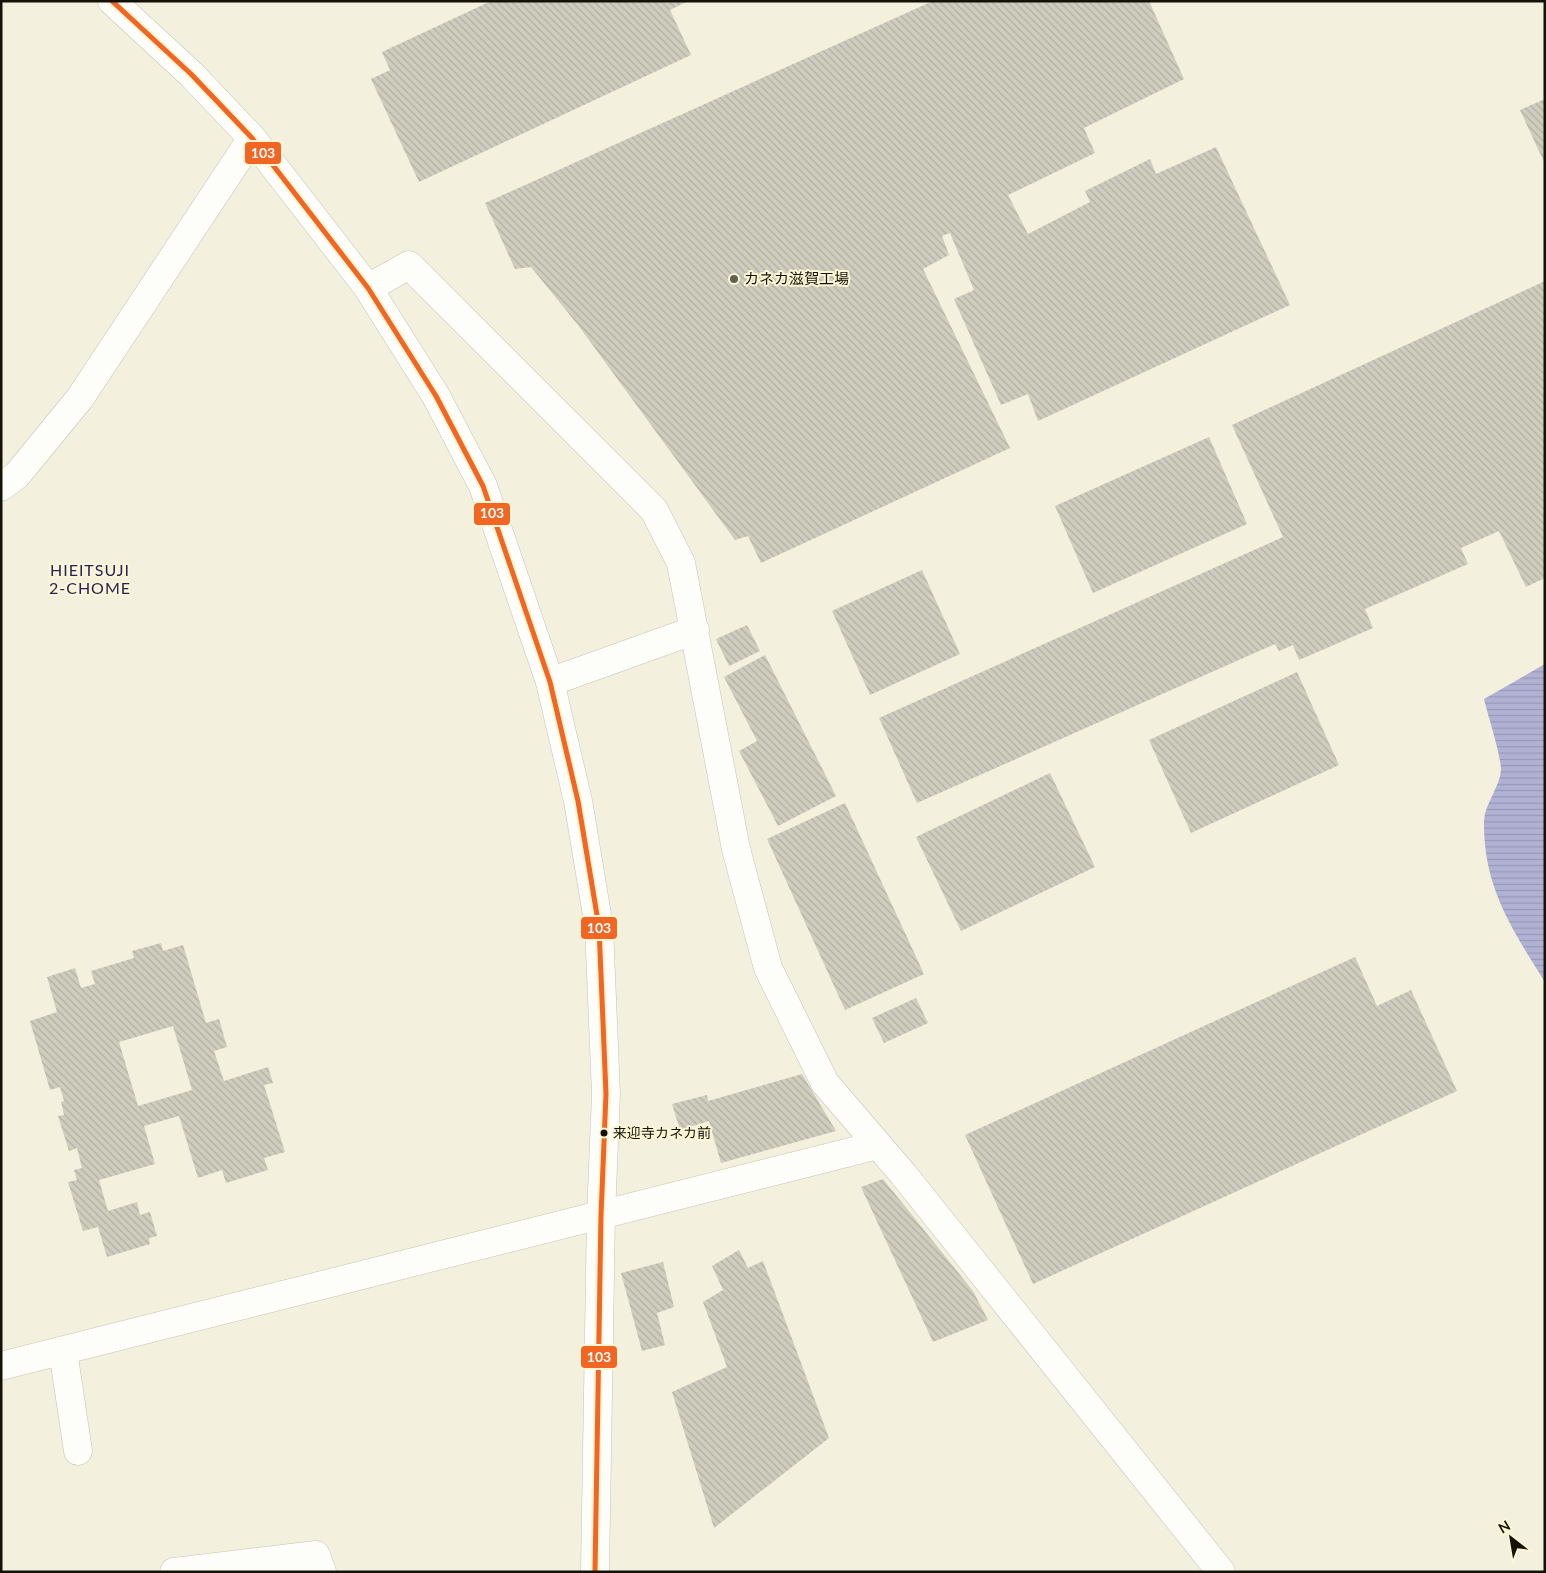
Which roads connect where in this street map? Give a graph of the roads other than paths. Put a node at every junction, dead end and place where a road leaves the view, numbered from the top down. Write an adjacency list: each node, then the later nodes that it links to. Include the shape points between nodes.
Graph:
1 (112, 1): 2 (street, via 191,74)
2 (252, 138): 3 (street); 4 (street, via 80,398 17,474)
3 (368, 288): 5 (street, via 409,265 654,510 681,563); 6 (street, via 436,396 482,486)
4 (1, 487)
5 (695, 630): 6 (street); 7 (street, via 736,849 768,968 824,1083)
6 (550, 682): 8 (street, via 578,801 599,927 606,1094)
7 (878, 1145): 8 (street); 15 (street)
8 (601, 1215): 9 (street); 14 (street)
9 (62, 1351): 10 (street); 11 (street)
10 (1, 1366)
11 (78, 1451)
12 (174, 1572): 13 (street, via 316,1554)
13 (322, 1572)
14 (595, 1572)
15 (1221, 1572)

